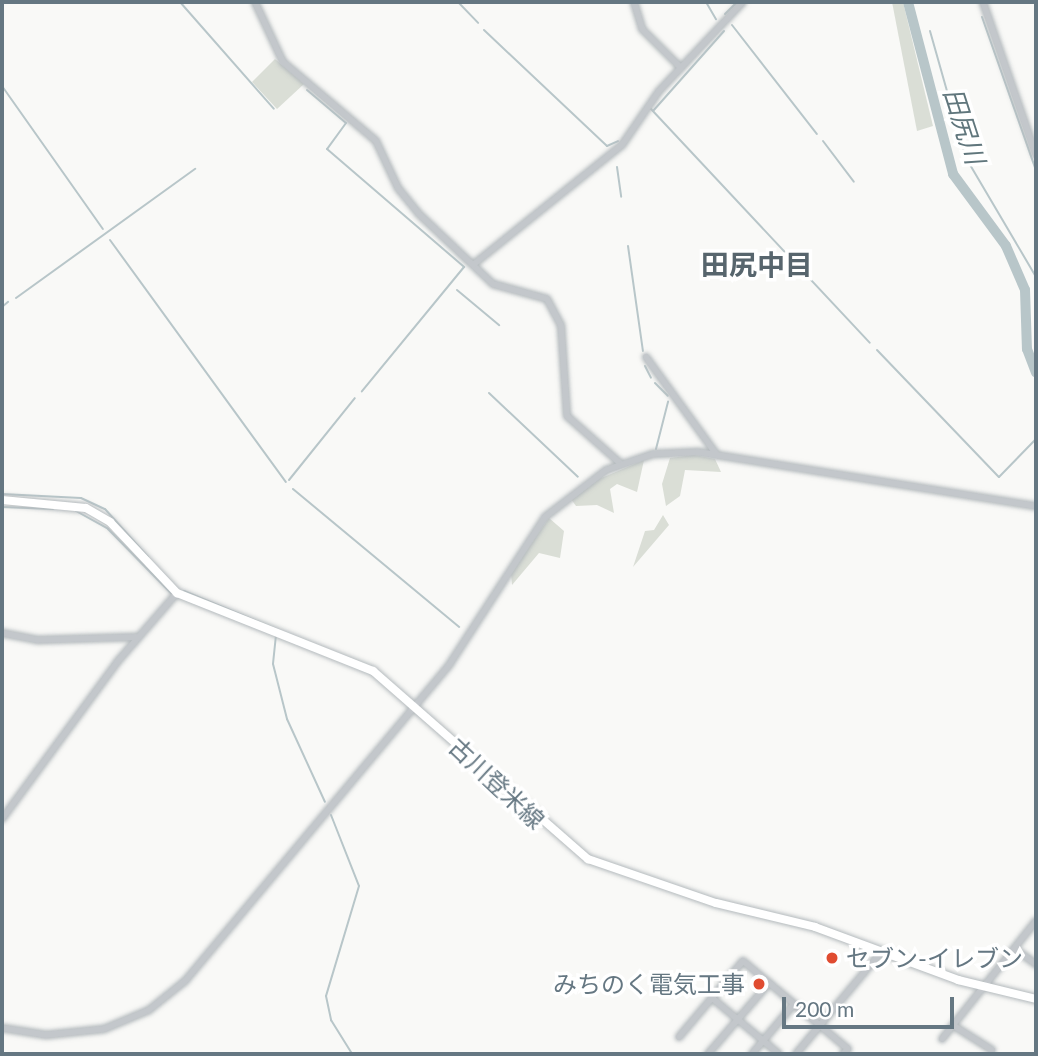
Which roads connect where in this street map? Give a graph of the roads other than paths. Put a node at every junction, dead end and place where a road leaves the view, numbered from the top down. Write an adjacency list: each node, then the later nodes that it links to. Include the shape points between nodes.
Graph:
1 (255, 2): 7 (street, via 283,62 376,141 398,188)
2 (634, 2): 5 (street, via 642,29)
3 (743, 2): 5 (street)
4 (983, 2): 6 (street)
5 (681, 68): 7 (street, via 622,145)
6 (1036, 155)
7 (474, 264): 10 (street, via 499,287 547,299 558,314 566,416)
8 (646, 357): 9 (street)
9 (717, 455): 10 (street, via 661,453); 12 (street)
10 (621, 464): 16 (street, via 592,477 545,517)
11 (2, 500): 13 (main road, 古川登米線, via 64,502 97,513)
12 (1036, 506)
13 (177, 593): 15 (street); 16 (main road, 古川登米線, via 358,662)
14 (2, 633): 15 (street, via 37,640)
15 (136, 637): 17 (street)
16 (415, 705): 21 (main road, 古川登米線, via 560,841 588,859); 31 (street, via 164,999 86,1033 46,1035)
17 (2, 819)
18 (1036, 921): 19 (street)
19 (1033, 931): 20 (street)
20 (1015, 949): 22 (street); 24 (street)
21 (882, 951): 24 (main road, 古川登米線); 29 (street)
22 (1036, 964)
23 (769, 982): 25 (street, via 743,961); 27 (street); 28 (street)
24 (985, 987): 26 (main road, 古川登米線); 30 (street)
25 (712, 998): 28 (street); 32 (street)
26 (1036, 999)
27 (794, 1004): 29 (street); 34 (street)
28 (737, 1020): 34 (street); 36 (street)
29 (821, 1026): 39 (street); 40 (street, via 848,1049)
30 (954, 1026): 33 (street); 35 (street)
31 (2, 1028)
32 (679, 1037)
33 (942, 1039)
34 (763, 1041): 37 (street); 38 (street)
35 (992, 1050)
36 (708, 1054)
37 (752, 1054)
38 (779, 1054)
39 (796, 1054)
40 (843, 1054)

